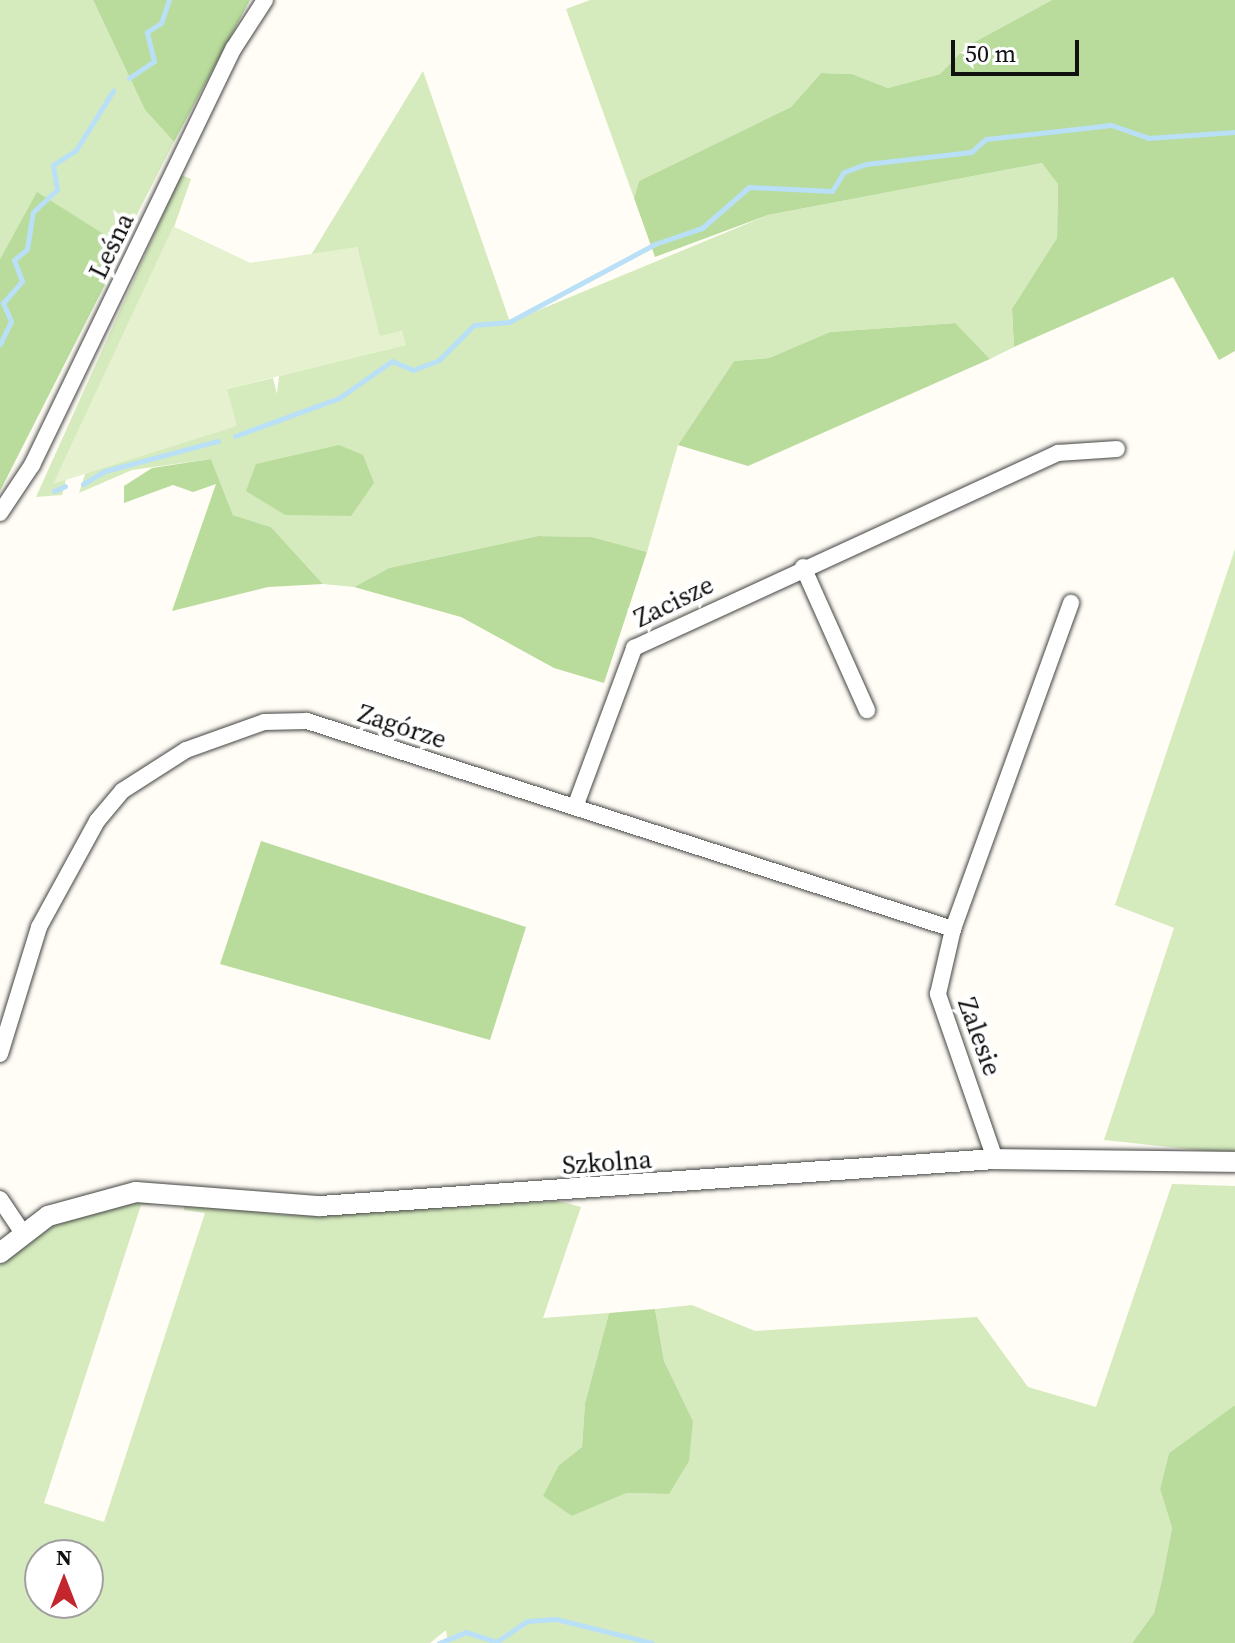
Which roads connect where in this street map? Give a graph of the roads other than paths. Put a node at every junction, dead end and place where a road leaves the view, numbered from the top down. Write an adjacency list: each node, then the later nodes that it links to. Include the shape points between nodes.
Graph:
1 (265, 0): 3 (street, Leśna, via 234,48 32,465)
2 (1117, 449): 4 (street, Zacisze, via 1058,453)
3 (0, 513)
4 (803, 567): 6 (street); 7 (street, Zacisze, via 634,648)
5 (1071, 603): 8 (street)
6 (867, 710)
7 (575, 807): 8 (street, Zagórze); 9 (street, Zagórze, via 307,721 226,733 122,791 97,821 39,927)
8 (953, 929): 10 (street, Zalesie, via 941,1009)
9 (0, 1054)
10 (995, 1159): 11 (street, Szkolna); 13 (street, Szkolna, via 320,1206 136,1192 75,1205)
11 (1235, 1162)
12 (0, 1199): 13 (street)
13 (22, 1232): 14 (street, Szkolna)
14 (0, 1253)

